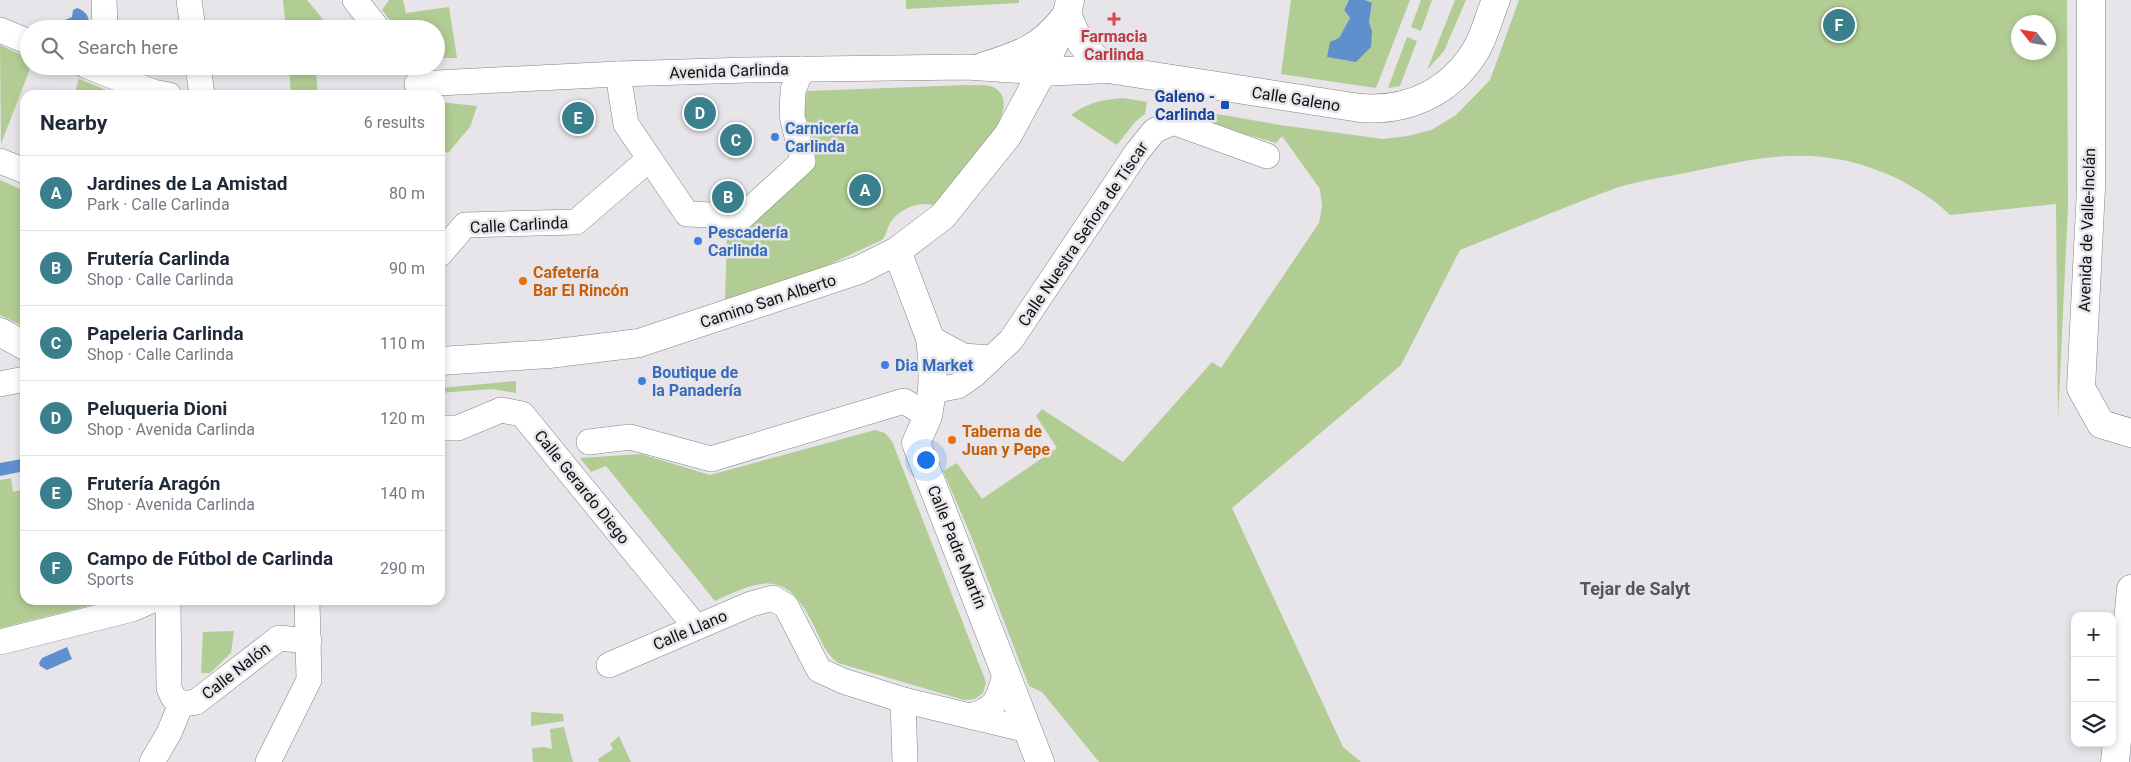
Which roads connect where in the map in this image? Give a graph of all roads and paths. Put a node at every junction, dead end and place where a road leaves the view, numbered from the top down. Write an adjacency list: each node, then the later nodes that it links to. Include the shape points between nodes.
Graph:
1 (104, 0): 7 (street)
2 (189, 0): 8 (street)
3 (355, 0): 9 (street)
4 (1496, 0): 14 (street, Calle Galeno, via 1477,49 1457,76 1430,97 1405,105 1375,110)
5 (2091, 0): 38 (street, Avenida de Valle-Inclán, via 2091,188 2081,388 2101,424)
6 (1068, 7): 12 (street, via 1053,30 1038,44); 14 (street, via 1074,35); 15 (street, Camino San Alberto)
7 (105, 20)
8 (192, 20)
9 (371, 20)
10 (0, 30): 11 (street)
11 (20, 38)
12 (976, 67): 13 (street, Avenida Carlinda); 15 (street, Avenida Carlinda)
13 (802, 69): 16 (street, Avenida Carlinda); 24 (street, via 793,90 792,116 803,161 742,216 687,214)
14 (1108, 69): 15 (street, Calle Galeno); 22 (street, via 1070,81)
15 (1042, 72): 22 (street, Camino San Alberto)
16 (618, 74): 19 (street, Avenida Carlinda); 24 (street, via 626,124)
17 (114, 75): 20 (street)
18 (199, 75): 21 (street)
19 (412, 82)
20 (148, 90)
21 (201, 90)
22 (1026, 105): 28 (street, Camino San Alberto, via 1008,135 943,216)
23 (1267, 156): 32 (street, Calle Nuestra Señora de Tíscar, via 1173,122 1154,131 1011,340)
24 (648, 160): 27 (street, Calle Carlinda, via 576,222 464,225)
25 (0, 161): 26 (street)
26 (20, 169)
27 (445, 248)
28 (897, 251): 30 (street, Calle Padre Martín); 33 (street, Camino San Alberto, via 859,270 639,343 549,354)
29 (0, 332): 31 (street)
30 (930, 338): 32 (street, via 963,356); 36 (street, Calle Padre Martín, via 933,366)
31 (20, 343)
32 (990, 358): 36 (street, Calle Nuestra Señora de Tíscar, via 974,375)
33 (445, 361)
34 (20, 380): 35 (street)
35 (0, 384)
36 (930, 404): 39 (street, via 904,401 711,460 630,437); 48 (street, Calle Padre Martín, via 916,443)
37 (445, 428): 44 (street, Calle Gerardo Diego, via 458,428 501,410 522,414)
38 (2131, 433)
39 (589, 442)
40 (2131, 588): 57 (street)
41 (142, 605): 46 (street)
42 (168, 605): 50 (street, Calle Nalón, via 169,688)
43 (307, 605): 45 (street)
44 (696, 627): 47 (street, Calle Llano); 49 (street, Calle Llano, via 773,598 786,606 819,670 843,682)
45 (309, 641): 50 (street, Calle Nalón, via 279,638 196,702); 54 (street, via 309,680)
46 (0, 642)
47 (609, 665)
48 (1006, 671): 51 (street, via 999,697 986,711); 52 (street, Calle Padre Martín)
49 (903, 700): 51 (street); 55 (street)
50 (181, 704): 53 (street)
51 (970, 716): 52 (street)
52 (1028, 730): 56 (street, Calle Padre Martín)
53 (152, 762)
54 (268, 762)
55 (905, 762)
56 (1040, 762)
57 (2115, 762)

